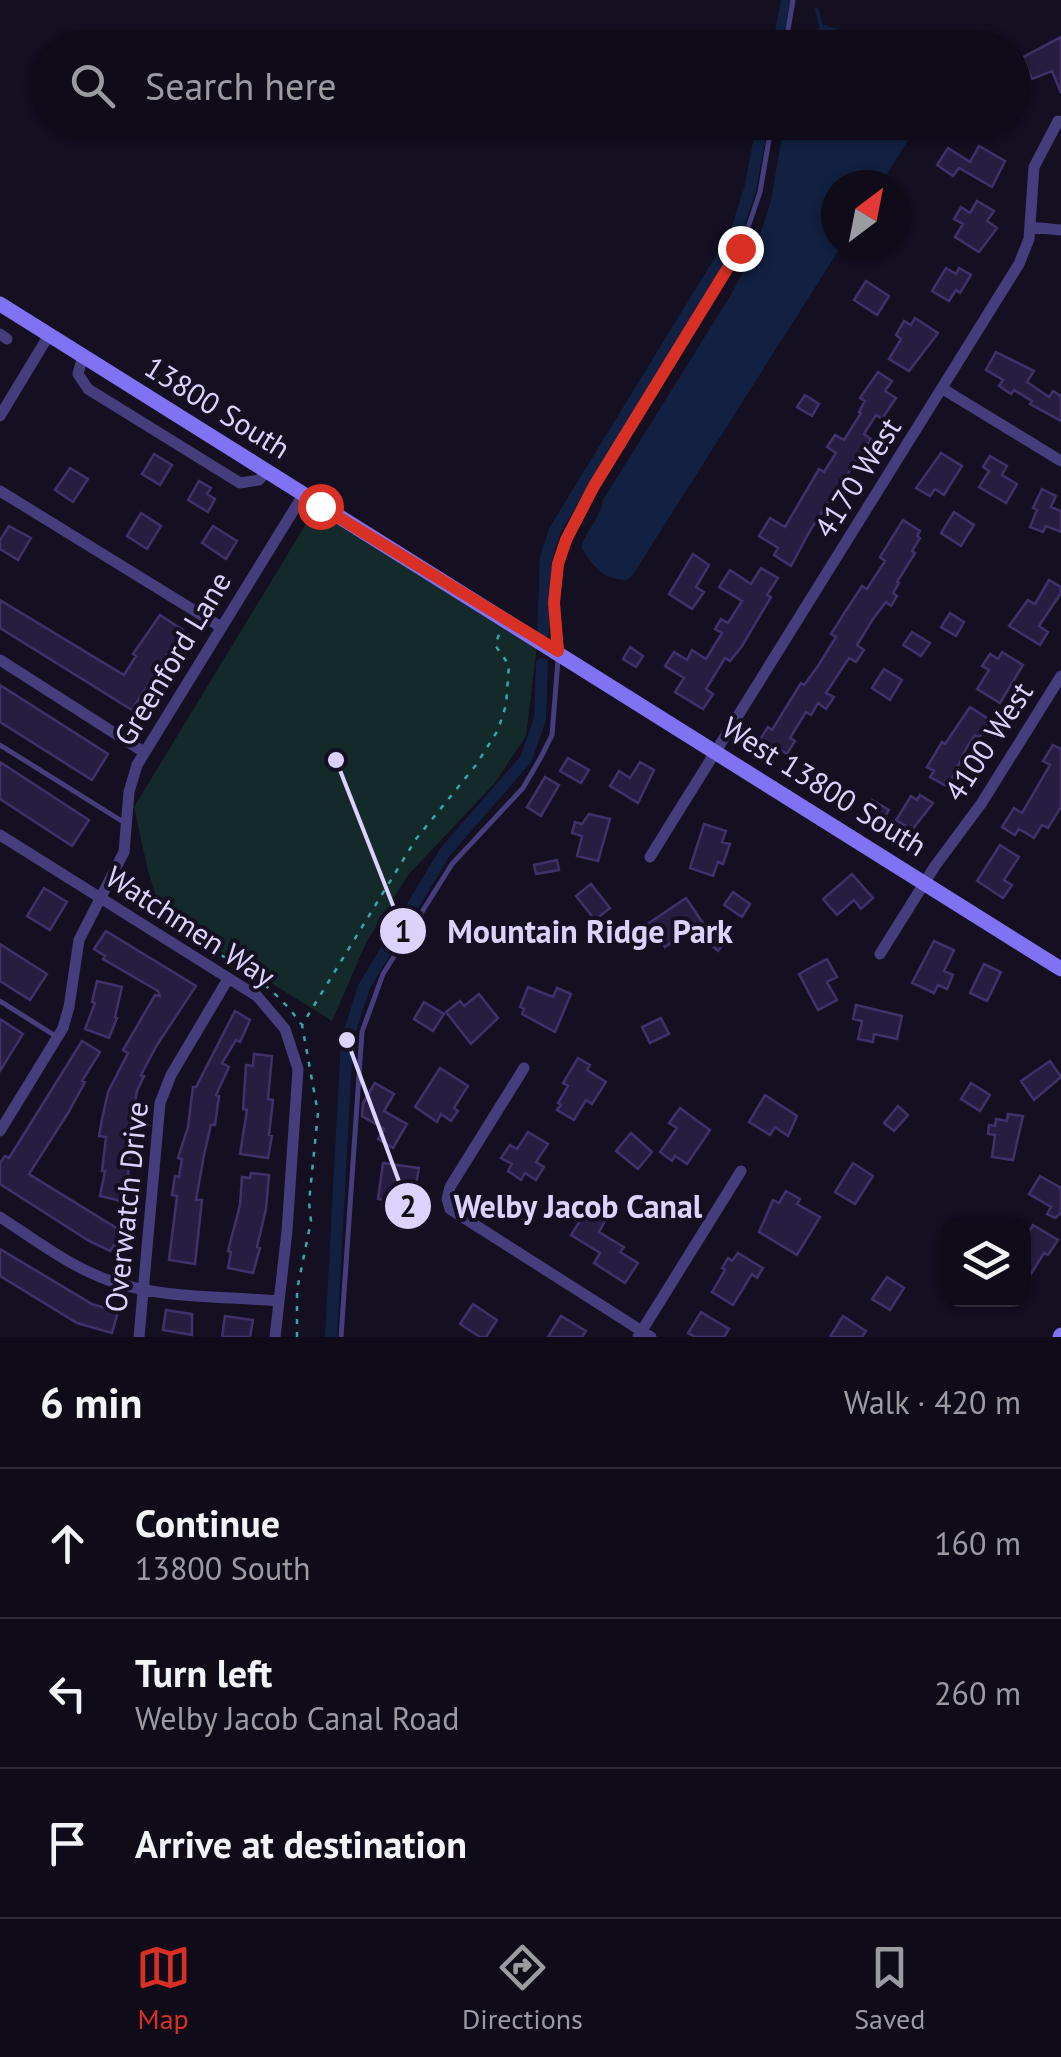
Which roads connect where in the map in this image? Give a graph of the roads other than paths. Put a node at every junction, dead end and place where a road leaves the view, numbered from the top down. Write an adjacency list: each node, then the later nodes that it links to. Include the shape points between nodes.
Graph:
1 (793, 0): 2 (lane)
2 (788, 30)
3 (1058, 121): 5 (street, 4170 West, via 1034,167)
4 (769, 140): 17 (lane, via 740,248 566,540 554,603)
5 (1030, 227): 6 (street); 10 (street, 4170 West, via 1019,264)
6 (1061, 230)
7 (0, 304): 8 (street, 13800 South)
8 (49, 335): 9 (street, 13800 South); 11 (street)
9 (83, 356): 13 (street, 13800 South); 13 (street, via 78,374 88,389 240,483)
10 (943, 389): 12 (street); 22 (street, 4170 West)
11 (0, 416)
12 (1061, 461)
13 (266, 472): 15 (street, 13800 South)
14 (0, 490): 16 (street)
15 (303, 495): 16 (street, Greenford Lane); 17 (street, 13800 South)
16 (220, 627): 21 (street, Greenford Lane)
17 (558, 651): 22 (street, West 13800 South); 42 (lane, via 552,735 541,757 523,788 452,864 383,974 362,1032)
18 (0, 660): 21 (street)
19 (1061, 676): 26 (street, 4100 West)
20 (0, 745): 23 (lane)
21 (144, 752): 23 (street, Greenford Lane, via 131,782)
22 (716, 752): 25 (street, 4170 West); 26 (street, West 13800 South)
23 (129, 826): 27 (street, Greenford Lane, via 120,864)
24 (0, 836): 27 (street, Watchmen Way)
25 (650, 857)
26 (924, 883): 28 (street, 4100 West); 29 (street, West 13800 South)
27 (100, 898): 30 (street, Watchmen Way); 32 (street, Greenford Lane, via 79,940 70,1007)
28 (880, 954)
29 (1061, 969)
30 (228, 978): 37 (street, Overwatch Drive, via 160,1103); 38 (street, Watchmen Way, via 273,1011 296,1059)
31 (0, 1001): 32 (lane)
32 (58, 1038): 34 (street, Greenford Lane)
33 (524, 1068): 39 (street, via 450,1188 448,1205)
34 (0, 1130)
35 (741, 1171): 39 (street)
36 (0, 1217): 37 (street, via 86,1270)
37 (143, 1289): 38 (street); 40 (street, Overwatch Drive)
38 (278, 1300): 41 (street, Watchmen Way)
39 (644, 1335)
40 (139, 1337)
41 (274, 1337)
42 (340, 1337)

